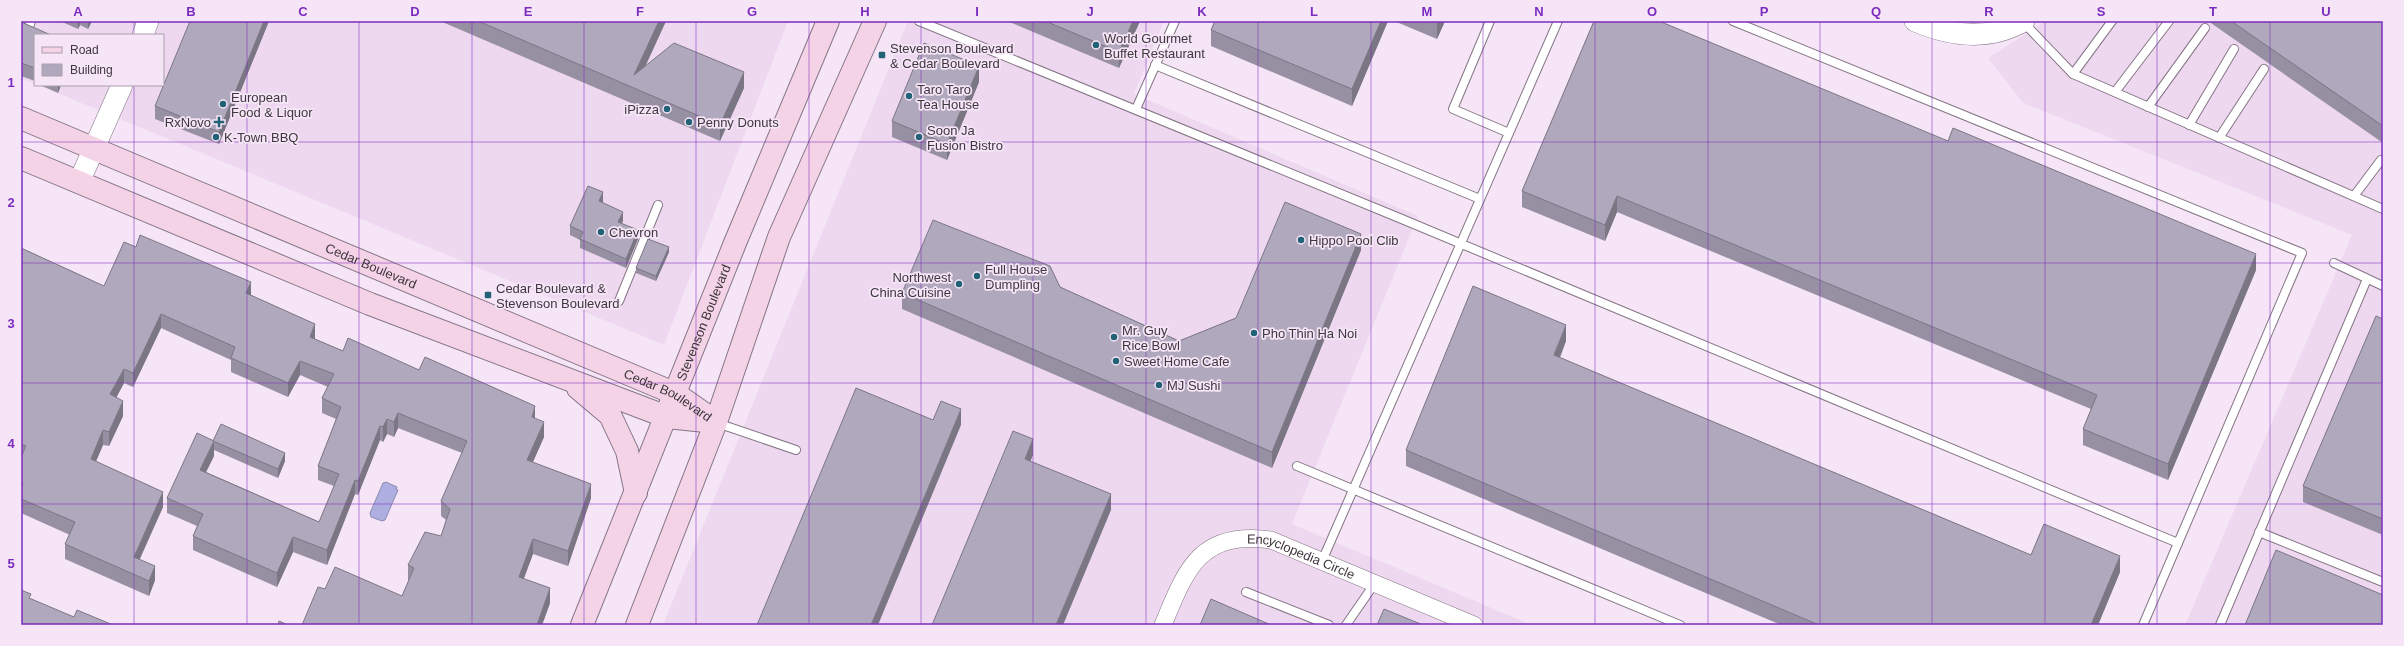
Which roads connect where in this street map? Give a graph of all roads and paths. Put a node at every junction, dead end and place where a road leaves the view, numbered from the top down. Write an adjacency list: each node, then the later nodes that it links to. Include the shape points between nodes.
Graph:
1 (31, 21): 15 (lane)
2 (148, 21): 16 (street)
3 (828, 21): 43 (main road, Stevenson Boulevard, via 735,243)
4 (875, 21): 45 (main road, via 780,237)
5 (919, 21): 24 (lane)
6 (1175, 21): 18 (lane)
7 (1490, 21): 27 (lane, via 1453,109)
8 (1558, 21): 27 (lane)
9 (1733, 21): 51 (lane, via 2302,253)
10 (1915, 21): 11 (street, via 1937,30 1972,36 2003,31)
11 (2023, 21): 20 (lane)
12 (2112, 21): 20 (lane)
13 (2169, 21): 22 (lane)
14 (2205, 28): 23 (lane)
15 (28, 30)
16 (143, 34)
17 (2234, 49): 26 (lane)
18 (1156, 65): 24 (lane); 34 (lane)
19 (2264, 69): 28 (lane)
20 (2073, 74): 22 (lane)
21 (122, 86): 29 (street)
22 (2115, 92): 23 (lane)
23 (2148, 107): 26 (lane)
24 (1136, 109): 37 (lane)
25 (21, 118): 29 (main road, Cedar Boulevard)
26 (2189, 124): 28 (lane)
27 (1509, 133): 34 (lane)
28 (2219, 138): 33 (lane)
29 (94, 149): 32 (street); 43 (main road, Cedar Boulevard)
30 (21, 158): 32 (main road, Cedar Boulevard)
31 (2381, 160): 33 (lane)
32 (79, 182): 42 (main road, Cedar Boulevard, via 370,304)
33 (2354, 196): 36 (lane)
34 (1480, 199): 37 (lane)
35 (658, 205): 41 (lane)
36 (2383, 209)
37 (1461, 244): 48 (lane); 51 (lane)
38 (2334, 263): 39 (lane)
39 (2367, 279): 40 (lane); 50 (lane)
40 (2383, 286)
41 (619, 301)
42 (563, 376): 44 (main road, Cedar Boulevard); 49 (main road, via 610,415 627,451)
43 (676, 394): 44 (main road, Stevenson Boulevard); 45 (main road, Cedar Boulevard)
44 (667, 417): 45 (main road, Cedar Boulevard); 49 (main road, Stevenson Boulevard)
45 (716, 422): 46 (lane); 57 (main road)
46 (796, 450)
47 (1296, 466): 48 (lane)
48 (1354, 489): 52 (lane); 62 (lane)
49 (636, 493): 56 (main road, Stevenson Boulevard)
50 (2259, 532): 53 (lane); 64 (lane)
51 (2178, 543): 63 (lane)
52 (1322, 561): 54 (street, Encyclopedia Circle); 58 (street, Encyclopedia Circle, via 1271,540 1249,537 1223,543 1199,556 1182,578)
53 (2383, 582)
54 (1375, 583): 60 (lane); 61 (street, Encyclopedia Circle)
55 (1246, 592): 59 (lane)
56 (582, 625)
57 (637, 625)
58 (1163, 625)
59 (1329, 625)
60 (1346, 625)
61 (1474, 625)
62 (1680, 625)
63 (2143, 625)
64 (2220, 625)

